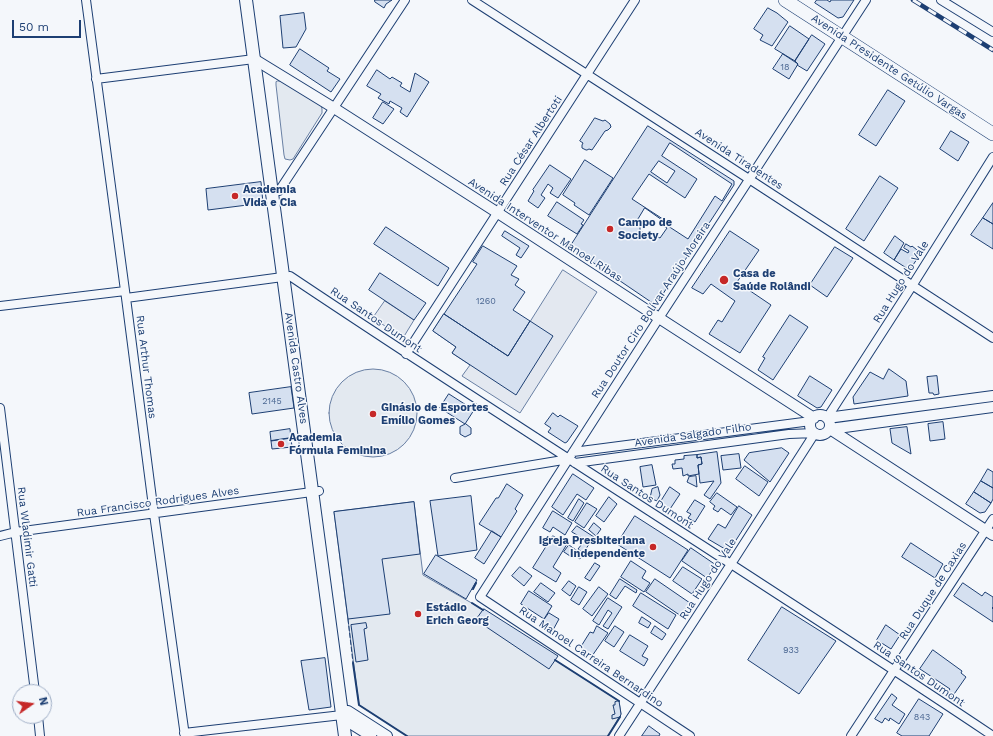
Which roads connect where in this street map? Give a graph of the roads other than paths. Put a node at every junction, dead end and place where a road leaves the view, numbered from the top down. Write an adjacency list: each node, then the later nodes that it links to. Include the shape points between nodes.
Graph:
1 (86, 0): 14 (street, Rua Arthur Thomas)
2 (246, 0): 12 (main road, Avenida Castro Alves)
3 (254, 0): 12 (main road, Avenida Castro Alves)
4 (405, 0): 15 (street)
5 (472, 0): 13 (street, Avenida Tiradentes)
6 (635, 0): 13 (street, Rua César Albertoti)
7 (785, 0): 11 (main road, Avenida Presidente Getúlio Vargas)
8 (866, 0): 11 (street, Rua Doutor Ciro Bolívar Araújo Moreira)
9 (941, 0): 10 (street)
10 (993, 32)
11 (842, 37): 16 (main road, Avenida Presidente Getúlio Vargas); 18 (street, Rua Doutor Ciro Bolívar Araújo Moreira)
12 (258, 61): 14 (street); 15 (street, Avenida Interventor Manoel Ribas); 19 (main road, Avenida Castro Alves)
13 (587, 74): 18 (street, Avenida Tiradentes); 20 (street, Rua César Albertoti)
14 (96, 79): 23 (street, Rua Arthur Thomas)
15 (334, 108): 19 (street); 20 (street, Avenida Interventor Manoel Ribas)
16 (993, 134)
17 (993, 157): 22 (street, Rua Hugo do Vale)
18 (749, 179): 22 (street, Avenida Tiradentes); 25 (street, Rua Doutor Ciro Bolívar Araújo Moreira)
19 (276, 191): 21 (main road, Avenida Castro Alves)
20 (498, 213): 25 (street, Avenida Interventor Manoel Ribas); 27 (street, Rua César Albertoti)
21 (287, 276): 23 (street); 27 (street, Rua Santos Dumont); 39 (main road, Avenida Castro Alves)
22 (912, 286): 26 (street, Avenida Tiradentes); 31 (street, Rua Hugo do Vale)
23 (126, 295): 24 (street); 40 (street, Rua Arthur Thomas)
24 (0, 306)
25 (659, 318): 32 (street, Avenida Interventor Manoel Ribas); 37 (street, Rua Doutor Ciro Bolívar Araújo Moreira)
26 (993, 338)
27 (406, 354): 37 (street, Rua Santos Dumont)
28 (993, 396): 31 (street)
29 (993, 407): 33 (street)
30 (0, 408): 42 (street, Rua Wladimir Gatti)
31 (827, 418): 32 (street, via 820,415); 33 (street)
32 (812, 419): 34 (street, via 811,429); 35 (street, Avenida Salgado Filho)
33 (830, 429): 34 (street, via 825,434); 43 (street)
34 (815, 433): 36 (street, Avenida Salgado Filho); 45 (street, Rua Hugo do Vale)
35 (709, 434): 36 (street); 37 (street, Avenida Salgado Filho)
36 (710, 444): 37 (street, Avenida Salgado Filho)
37 (572, 458): 38 (street, Avenida Salgado Filho); 45 (street, Rua Santos Dumont); 46 (street, Rua Doutor Ciro Bolívar Araújo Moreira)
38 (455, 478)
39 (315, 492): 40 (street, Rua Francisco Rodrigues Alves); 50 (main road, Avenida Castro Alves)
40 (154, 514): 42 (street, Rua Francisco Rodrigues Alves); 52 (street, Rua Arthur Thomas)
41 (993, 519): 43 (street, Rua Duque de Caxias)
42 (16, 532): 44 (street, Rua Francisco Rodrigues Alves); 48 (street, Rua Wladimir Gatti)
43 (989, 533): 47 (street, Rua Duque de Caxias)
44 (0, 536)
45 (731, 564): 47 (street, Rua Santos Dumont); 49 (street, Rua Hugo do Vale)
46 (480, 597): 49 (street, Rua Manoel Carreira Bernardino)
47 (894, 670): 60 (street, Rua Duque de Caxias); 61 (street, Rua Santos Dumont)
48 (34, 684)
49 (640, 704): 58 (street, Rua Hugo do Vale); 59 (street, Rua Manoel Carreira Bernardino)
50 (345, 716): 52 (street); 54 (main road, Avenida Castro Alves); 55 (main road, Avenida Castro Alves); 56 (street); 57 (street)
51 (39, 724): 53 (street)
52 (184, 734)
53 (40, 736)
54 (345, 736)
55 (352, 736)
56 (371, 736)
57 (387, 736)
58 (619, 736)
59 (690, 736)
60 (851, 736)
61 (993, 736)

